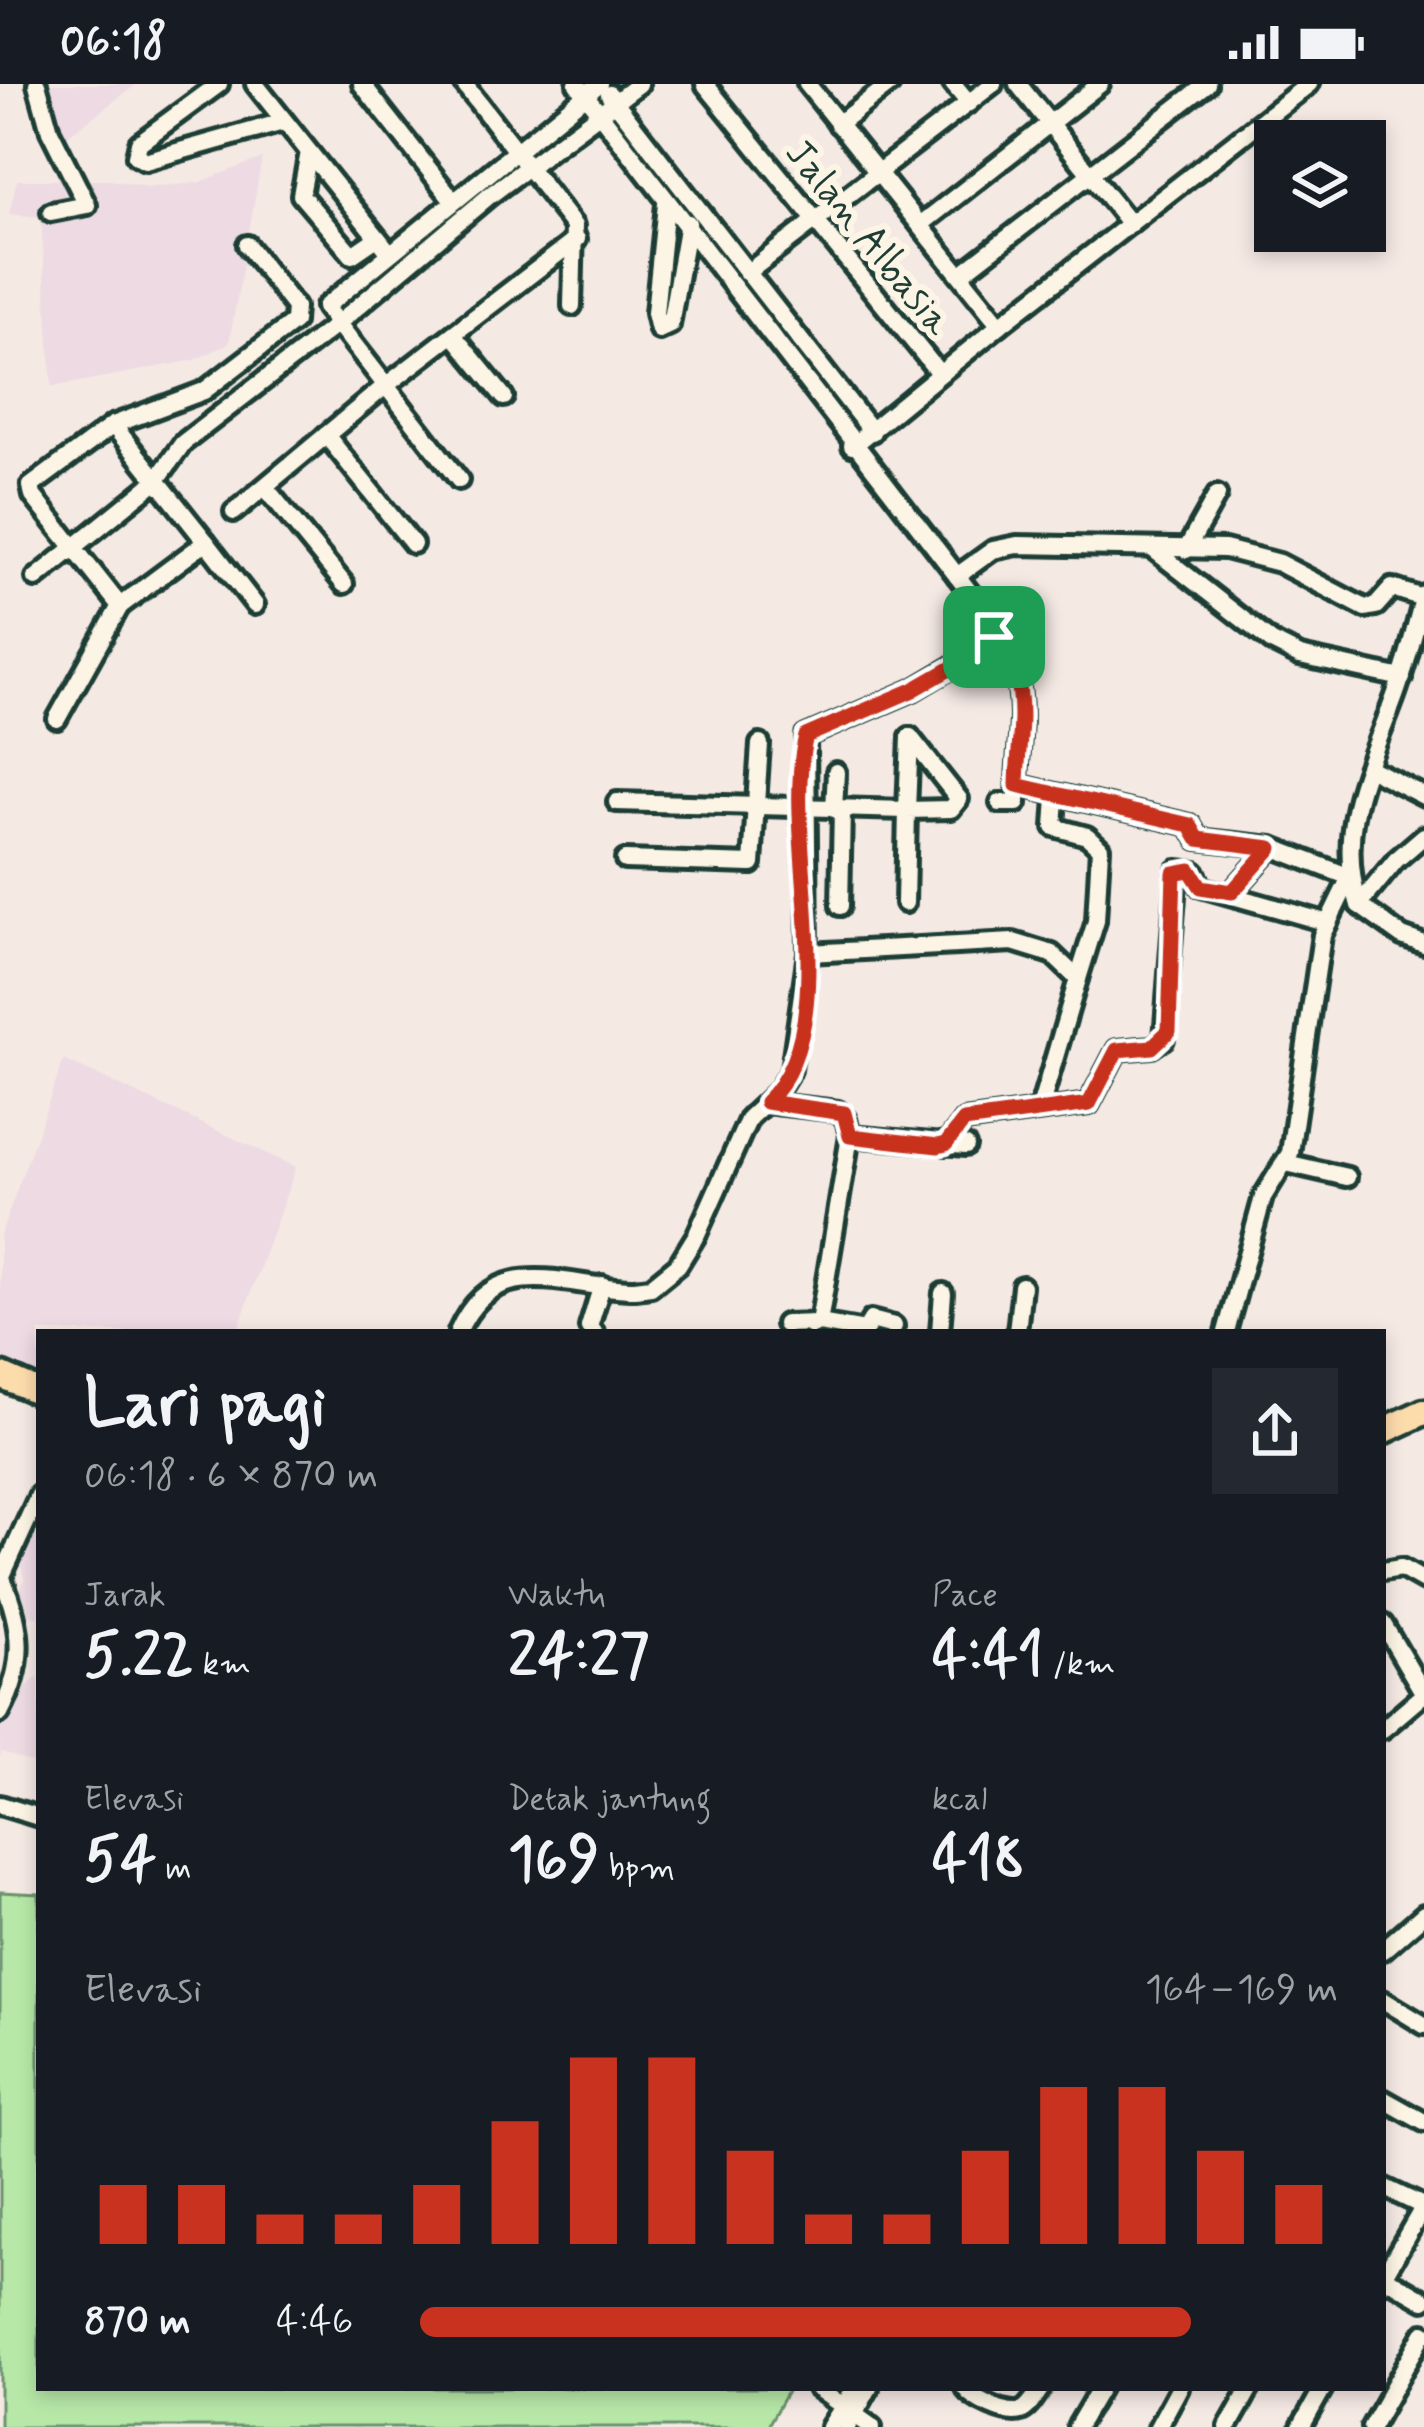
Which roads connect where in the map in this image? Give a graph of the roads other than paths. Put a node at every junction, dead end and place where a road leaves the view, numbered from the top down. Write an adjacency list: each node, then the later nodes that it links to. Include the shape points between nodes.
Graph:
1 (37, 84): 28 (street, via 87,205)
2 (219, 84): 18 (street, via 139,143 136,156)
3 (255, 84): 18 (street)
4 (362, 84): 25 (street)
5 (464, 84): 22 (street)
6 (639, 84): 16 (street)
7 (706, 84): 29 (street, Jalan Albasia)
8 (808, 84): 19 (street)
9 (890, 84): 19 (street)
10 (953, 84): 17 (street)
11 (993, 84): 17 (street)
12 (1018, 84): 20 (street)
13 (1100, 84): 20 (street)
14 (1207, 84): 24 (street)
15 (1309, 84): 30 (street)
16 (598, 95): 22 (street); 26 (street); 27 (street)
17 (969, 104): 23 (street)
18 (283, 122): 21 (street)
19 (838, 124): 23 (street)
20 (1049, 124): 24 (street); 31 (street)
21 (309, 152): 35 (street); 35 (street, via 302,195 318,218 352,255)
22 (523, 157): 25 (street); 33 (street); 39 (street)
23 (879, 173): 29 (street); 31 (street)
24 (1090, 174): 30 (street); 37 (street)
25 (452, 199): 35 (street)
26 (666, 204): 32 (street); 32 (street, via 659,330 670,325)
27 (697, 207): 32 (street); 36 (street)
28 (51, 212)
29 (814, 223): 36 (street); 42 (street, Jalan Albasia)
30 (1130, 224): 40 (street)
31 (920, 225): 37 (street)
32 (686, 226): 48 (street)
33 (577, 239): 38 (street); 41 (street)
34 (247, 245): 45 (street, via 297,318 205,392)
35 (383, 245): 39 (street, via 328,302)
36 (747, 273): 46 (street)
37 (961, 274): 40 (street)
38 (572, 306)
39 (330, 318): 43 (street); 50 (street, via 183,443)
40 (1000, 325): 42 (street)
41 (454, 337): 43 (street); 44 (street)
42 (939, 373): 46 (street)
43 (384, 387): 47 (street); 49 (street)
44 (503, 397)
45 (113, 425): 50 (street); 56 (street, via 31,486)
46 (872, 432): 48 (street)
47 (326, 435): 51 (street); 55 (street)
48 (852, 446): 59 (street)
49 (459, 480)
50 (156, 482): 54 (street); 56 (street)
51 (265, 487): 53 (street); 61 (street)
52 (1217, 495): 58 (street)
53 (234, 512)
54 (206, 542): 63 (street); 64 (street)
55 (413, 544)
56 (73, 547): 60 (street); 64 (street)
57 (1153, 549): 58 (street); 59 (street, via 1004,547); 66 (street, via 1271,642)
58 (1186, 550): 62 (street, via 1225,549 1279,563 1365,608 1392,588)
59 (957, 576): 65 (street)
60 (36, 578)
61 (344, 584)
62 (1424, 597): 66 (street)
63 (255, 605)
64 (120, 607): 67 (street)
65 (994, 637): 71 (street, via 1021,681); 77 (street, via 913,690 811,730 803,744)
66 (1402, 678): 69 (street)
67 (57, 718)
68 (760, 744): 76 (street)
69 (1369, 769): 72 (street); 83 (street, via 1352,810)
70 (836, 772): 78 (street)
71 (1017, 785): 73 (street); 75 (street, via 1017,803)
72 (1424, 796)
73 (1056, 797): 81 (street, via 1190,825 1198,839); 91 (street, via 1054,827 1100,848 1096,921)
74 (617, 802): 76 (street)
75 (1000, 803)
76 (759, 807): 77 (street); 82 (street, via 752,864)
77 (803, 808): 78 (street); 90 (street)
78 (838, 809): 79 (street); 87 (street)
79 (907, 810): 79 (street, via 951,809 959,799 909,736); 85 (street)
80 (1424, 836): 86 (street)
81 (1271, 848): 83 (street); 84 (street)
82 (625, 860)
83 (1350, 877): 86 (street); 88 (street)
84 (1232, 892): 88 (street); 93 (street, via 1201,887 1190,870 1174,873 1169,1031 1152,1047 1117,1050 1089,1104)
85 (905, 903)
86 (1359, 905): 89 (street)
87 (840, 906)
88 (1325, 922): 97 (street)
89 (1424, 944)
90 (808, 953): 91 (street, via 1012,942 1052,954); 92 (street, via 791,1070)
91 (1078, 979): 93 (street)
92 (766, 1102): 94 (street, via 844,1113); 99 (street, via 736,1139 677,1265 651,1287)
93 (1040, 1108): 95 (street, via 964,1121)
94 (850, 1136): 95 (street); 104 (street)
95 (946, 1144): 96 (street)
96 (966, 1146)
97 (1286, 1163): 98 (street); 110 (street, via 1263,1197)
98 (1347, 1177)
99 (602, 1285): 105 (street, via 514,1280 477,1303); 106 (street)
100 (1022, 1286): 109 (street)
101 (943, 1293): 108 (street)
102 (784, 1324): 104 (street)
103 (894, 1326): 107 (street, via 871,1320)
104 (814, 1327)
105 (460, 1329)
106 (591, 1329)
107 (864, 1329)
108 (940, 1329)
109 (1017, 1329)
110 (1227, 1329)
111 (0, 1375): 112 (main road)
112 (36, 1391)
113 (1424, 1412): 114 (main road)
114 (1386, 1430)
115 (36, 1502): 117 (street)
116 (1386, 1570): 118 (street, via 1401,1568)
117 (1, 1579): 121 (street, via 22,1645)
118 (1424, 1581)
119 (1386, 1629): 120 (street)
120 (1424, 1694): 122 (street)
121 (0, 1713)
122 (1386, 1726)
123 (0, 1805): 124 (street)
124 (36, 1816)
125 (1422, 1919): 126 (street)
126 (1386, 1948)
127 (1386, 2002): 128 (street)
128 (1424, 2025)
129 (1386, 2101): 130 (street)
130 (1424, 2122)
131 (1386, 2188): 132 (street)
132 (1424, 2206): 133 (street)
133 (1386, 2275)
134 (1386, 2280): 135 (street)
135 (1424, 2300)
136 (1424, 2333): 152 (street)
137 (820, 2391): 145 (street)
138 (867, 2391): 145 (street)
139 (968, 2391): 140 (street, via 1014,2412)
140 (1039, 2391)
141 (1098, 2391): 148 (street)
142 (1177, 2391): 149 (street)
143 (1248, 2391): 150 (street)
144 (1321, 2391): 151 (street)
145 (849, 2416): 146 (street); 147 (street)
146 (830, 2427)
147 (872, 2427)
148 (1077, 2427)
149 (1158, 2427)
150 (1228, 2427)
151 (1301, 2427)
152 (1371, 2427)

